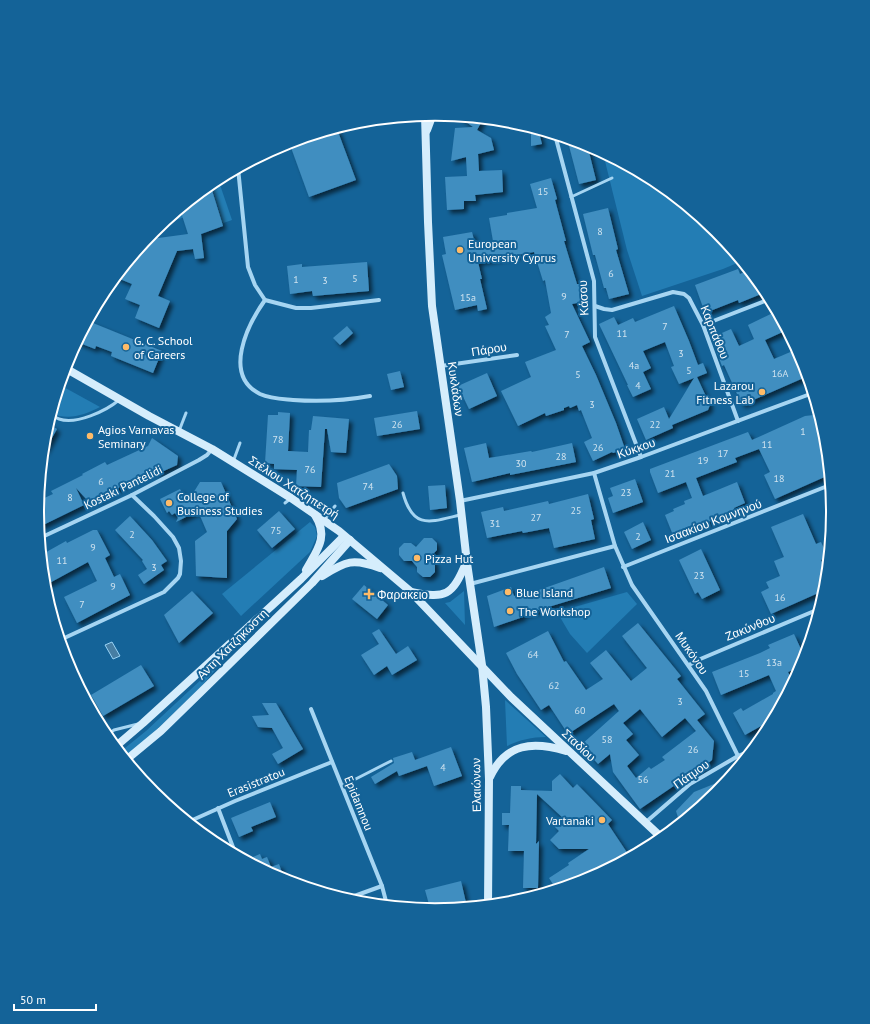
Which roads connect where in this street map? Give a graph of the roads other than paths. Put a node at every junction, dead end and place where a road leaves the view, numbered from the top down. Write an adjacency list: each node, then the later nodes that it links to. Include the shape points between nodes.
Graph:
1 (426, 121): 12 (main road, Κυκλάδων, via 432,306)
2 (556, 141): 5 (street, Κάσου)
3 (239, 174): 6 (street, via 248,267 255,285)
4 (612, 178): 5 (lane)
5 (571, 197): 9 (street, Κάσου, via 594,281)
6 (265, 300): 7 (street, via 296,308 312,308); 15 (street, via 246,332 241,350 242,374 251,388 275,399 320,402)
7 (379, 300)
8 (764, 301): 10 (street)
9 (595, 306): 10 (street, Καρπάθου, via 612,310 668,293 684,294 689,298); 23 (street, Κάσου, via 596,337)
10 (703, 326): 19 (street, Καρπάθου)
11 (517, 355): 12 (street, Πάρου)
12 (441, 366): 29 (main road, Κυκλάδων)
13 (71, 371): 16 (main road, Στέλιου Χατζηπετρή)
14 (808, 395): 19 (street, Κύκκου)
15 (370, 396)
16 (119, 400): 18 (lane, via 98,413 78,419); 20 (main road, Στέλιου Χατζηπετρή)
17 (186, 413): 20 (lane)
18 (56, 417)
19 (738, 421): 23 (street, Κύκκου)
20 (179, 431): 22 (main road, Στέλιου Χατζηπετρή)
21 (240, 442): 24 (lane)
22 (212, 449): 24 (main road, Στέλιου Χατζηπετρή); 28 (street, Kostaki Pantelidi, via 199,460)
23 (641, 457): 25 (street, Κύκκου)
24 (233, 462): 31 (main road, Στέλιου Χατζηπετρή, via 288,500)
25 (594, 473): 29 (street, Κύκκου); 36 (street)
26 (825, 487): 38 (street, Ισαακίου Κομνηνού)
27 (403, 493): 32 (lane, via 410,513 423,521 430,522)
28 (132, 495): 34 (street, Kostaki Pantelidi); 45 (street, via 173,537 179,548 180,574 174,584 164,592)
29 (460, 501): 32 (main road, Κυκλάδων)
30 (335, 506): 33 (lane)
31 (310, 510): 33 (main road, Στέλιου Χατζηπετρή); 40 (main road, via 320,525 322,537 314,558)
32 (462, 515): 37 (main road, Κυκλάδων)
33 (324, 520): 35 (main road, Στέλιου Χατζηπετρή)
34 (45, 536)
35 (347, 538): 39 (main road, Στέλιου Χατζηπετρή); 40 (main road, Αντη Χατζηκωστη); 41 (main road, Αντη Χατζηκωστη)
36 (615, 546): 38 (street); 42 (street)
37 (466, 563): 42 (main road, Κυκλάδων); 43 (main road, via 457,584 449,592 438,596)
38 (623, 566): 47 (street, Μυκόνου, via 632,584)
39 (386, 570): 41 (main road, via 351,562 334,568); 43 (main road, Στέλιου Χατζηπετρή)
40 (301, 579): 49 (main road, Αντη Χατζηκωστη)
41 (312, 583): 55 (main road, Αντη Χατζηκωστη, via 161,731)
42 (470, 584): 46 (main road, Κυκλάδων)
43 (411, 592): 46 (main road, Στέλιου Χατζηπετρή)
44 (813, 611): 47 (street, Ζακύνθου)
45 (65, 638)
46 (482, 665): 52 (main road, Σταδίου, via 511,697); 58 (main road, Ελαιώνων)
47 (689, 665): 54 (street, Μυκόνου, via 706,691)
48 (311, 708): 56 (street, Epidamnou)
49 (143, 723): 50 (lane); 51 (main road, Αντη Χατζηκωστη)
50 (112, 732)
51 (120, 743)
52 (569, 752): 58 (main road, via 541,745 517,749 499,762); 62 (main road, Σταδίου)
53 (741, 755): 54 (street, Πάτμου)
54 (738, 756): 62 (street, Πάτμου, via 690,784)
55 (130, 757)
56 (332, 762): 59 (street, Epidamnou); 60 (street, Erasistratou)
57 (392, 762): 59 (lane)
58 (489, 779): 68 (main road, Ελαιώνων)
59 (342, 786): 65 (street, Epidamnou)
60 (218, 808): 61 (street, Erasistratou); 64 (street)
61 (194, 819)
62 (645, 823): 63 (main road, Σταδίου)
63 (657, 834)
64 (233, 847)
65 (382, 886): 66 (street); 67 (street, Epidamnou)
66 (358, 895)
67 (386, 900)
68 (488, 900)

